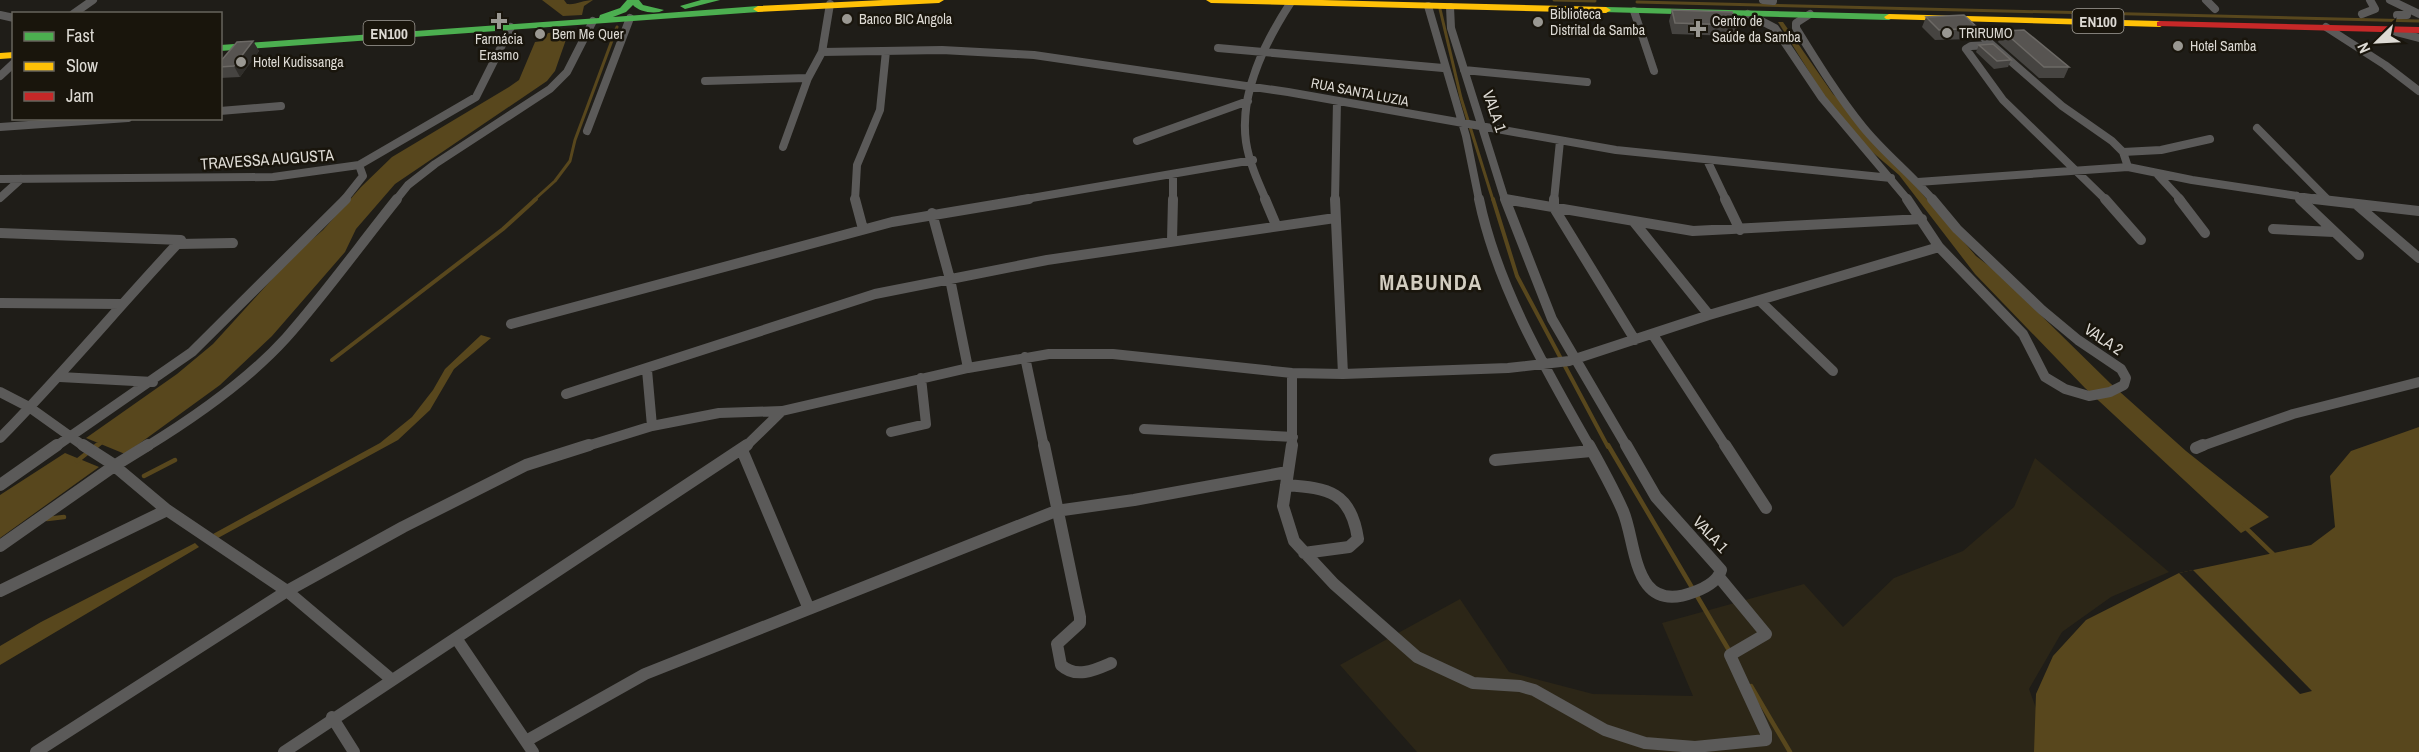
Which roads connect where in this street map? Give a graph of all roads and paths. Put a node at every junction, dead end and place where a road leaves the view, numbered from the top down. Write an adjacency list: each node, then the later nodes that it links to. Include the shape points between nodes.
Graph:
1 (93, 0): 21 (street)
2 (633, 0): 19 (main road, via 640,7); 30 (main road, via 623,10)
3 (715, 0): 19 (main road, EN100)
4 (763, 0): 15 (main road, via 774,5)
5 (939, 0): 14 (main road, EN100)
6 (1211, 0): 13 (main road, EN100)
7 (1372, 0): 35 (main road, EN100)
8 (1763, 0): 12 (street)
9 (2206, 0): 18 (street)
10 (2370, 0): 24 (street, via 2375,9)
11 (2390, 0): 25 (street)
12 (1773, 1)
13 (1291, 3): 16 (main road, EN100); 41 (street, via 1273,28)
14 (830, 4): 15 (main road, EN100); 42 (street)
15 (807, 5): 29 (main road, EN100)
16 (1428, 6): 17 (main road, EN100); 44 (street, VALA 1)
17 (1450, 7): 20 (main road, EN100); 45 (street, VALA 1, via 1451,28)
18 (2215, 9)
19 (659, 10): 30 (main road, EN100)
20 (1634, 11): 22 (main road, EN100); 46 (street)
21 (76, 12)
22 (1748, 14): 23 (main road, EN100); 75 (street, VALA 2, via 1775,28 1822,98)
23 (1810, 14): 28 (main road, EN100); 78 (street, VALA 2, via 1796,23 1796,28 1819,66 1864,128)
24 (2362, 14)
25 (2419, 14)
26 (2397, 15): 27 (street)
27 (2407, 15)
28 (1960, 17): 33 (main road, EN100); 37 (street)
29 (630, 18): 30 (main road, EN100); 62 (street)
30 (591, 20): 31 (main road, EN100); 138 (street, via 567,72 550,89 408,185 285,339 237,384 177,428)
31 (557, 22): 32 (main road, EN100); 39 (main road, EN100)
32 (511, 27): 39 (main road, EN100); 70 (street, TRAVESSA AUGUSTA, via 476,97)
33 (2326, 27): 34 (main road, EN100); 52 (street, via 2392,68)
34 (2377, 28): 35 (main road, EN100); 36 (street)
35 (2419, 28)
36 (2419, 38)
37 (1993, 45): 67 (street, via 2062,106); 72 (street, via 1966,49 1995,93)
38 (1218, 48): 41 (street)
39 (228, 49)
40 (886, 51): 42 (street, RUA SANTA LUZIA); 51 (street, RUA SANTA LUZIA, via 1034,54); 91 (street, via 880,111 856,165 855,204)
41 (1264, 51): 44 (street); 51 (street)
42 (822, 52): 48 (street)
43 (12, 64): 47 (street)
44 (1443, 68): 58 (street, VALA 1)
45 (1464, 70): 50 (street); 60 (street, VALA 1)
46 (1654, 71)
47 (0, 76)
48 (808, 78): 49 (street); 66 (street)
49 (705, 81)
50 (1587, 82)
51 (1252, 88): 53 (street); 54 (street, RUA SANTA LUZIA)
52 (2419, 91)
53 (1248, 101): 64 (street); 68 (street, via 1246,143)
54 (1337, 101): 58 (street, RUA SANTA LUZIA); 87 (street)
55 (281, 106): 56 (street)
56 (222, 111)
57 (100, 120): 59 (street)
58 (1465, 125): 60 (street, RUA SANTA LUZIA); 114 (street, VALA 1, via 1487,229)
59 (0, 127)
60 (1482, 127): 65 (street, RUA SANTA LUZIA); 81 (street, VALA 1)
61 (2257, 128): 82 (street)
62 (587, 131)
63 (2210, 140): 67 (street, via 2161,150)
64 (1137, 141)
65 (1560, 141): 69 (street, RUA SANTA LUZIA); 84 (street)
66 (783, 147)
67 (2123, 152): 71 (street)
68 (1253, 160): 73 (street); 90 (street)
69 (1707, 160): 75 (street, RUA SANTA LUZIA); 93 (street)
70 (359, 165): 77 (street, TRAVESSA AUGUSTA, via 273,177); 122 (street, via 363,176 357,187 224,323)
71 (2128, 167): 72 (street); 74 (street)
72 (2078, 171): 78 (street); 98 (street)
73 (1173, 174): 86 (street); 97 (street)
74 (2158, 175): 79 (street); 96 (street)
75 (1891, 178): 88 (street, VALA 2)
76 (0, 179): 77 (street, TRAVESSA AUGUSTA)
77 (21, 179): 80 (street)
78 (1918, 182): 101 (street, VALA 2, via 1957,229 2042,310 2121,369 2126,378 2124,385 2110,393 2089,396 2054,383 2045,376 2023,334)
79 (2297, 195): 82 (street); 94 (street)
80 (0, 198)
81 (1505, 199): 84 (street); 113 (street, VALA 1, via 1552,319)
82 (2328, 200): 83 (street)
83 (2357, 205): 85 (street); 103 (street)
84 (1554, 208): 89 (street); 111 (street)
85 (2419, 211)
86 (932, 213): 91 (street); 104 (street)
87 (1335, 218): 90 (street); 119 (street)
88 (1922, 219): 93 (street); 101 (street, VALA 2)
89 (1634, 222): 93 (street, via 1693,231); 108 (street)
90 (1276, 225): 97 (street)
91 (863, 229): 109 (street)
92 (2273, 229): 94 (street)
93 (1740, 230)
94 (2334, 231): 102 (street)
95 (0, 233): 100 (street, via 180,238)
96 (2205, 233)
97 (1172, 240): 104 (street)
98 (2141, 240)
99 (233, 243): 100 (street)
100 (178, 244): 107 (street)
101 (1939, 247): 105 (street)
102 (2359, 255)
103 (2419, 258)
104 (950, 279): 115 (street); 116 (street, via 866,297)
105 (1760, 301): 108 (street); 117 (street)
106 (0, 303): 107 (street)
107 (121, 304): 120 (street)
108 (1709, 315): 110 (street)
109 (511, 324)
110 (1653, 334): 111 (street); 141 (street)
111 (1635, 340): 113 (street)
112 (1025, 357): 115 (street); 118 (street, via 1113,354); 143 (street)
113 (1573, 360): 114 (street); 146 (street, VALA 1, via 1656,497 1715,561 1721,570)
114 (1549, 364): 119 (street, via 1447,372); 136 (street, VALA 1)
115 (968, 368): 121 (street)
116 (647, 370): 125 (street); 128 (street)
117 (1833, 371)
118 (1292, 373): 119 (street); 131 (street)
119 (1343, 374)
120 (60, 377): 122 (street); 126 (street)
121 (921, 378): 127 (street); 130 (street, via 926,424)
122 (153, 382): 133 (street)
123 (2419, 382): 134 (street, via 2293,414)
124 (0, 392): 126 (street)
125 (566, 394)
126 (29, 407): 132 (street); 133 (street)
127 (782, 411): 128 (street, via 718,413); 135 (street)
128 (652, 426): 148 (street, via 526,465)
129 (1144, 429): 131 (street)
130 (891, 432)
131 (1293, 437): 139 (street)
132 (0, 438)
133 (73, 440): 138 (street); 140 (street)
134 (2196, 448)
135 (742, 450): 149 (street); 150 (street)
136 (1592, 451): 137 (street); 146 (street, VALA 1, via 1624,513 1636,569 1653,588 1664,595 1682,596 1703,590)
137 (1495, 460)
138 (113, 465): 142 (street); 144 (street)
139 (1287, 478): 143 (street); 145 (street, via 1284,506 1288,527); 145 (street, via 1334,492 1349,504 1357,519 1358,539 1349,547)
140 (0, 485)
141 (1766, 508)
142 (167, 510): 147 (street); 148 (street)
143 (1056, 511): 149 (street); 151 (street, via 1080,623 1058,644 1056,657 1064,669 1077,674)
144 (0, 546)
145 (1304, 554): 146 (street, via 1417,657 1473,683 1534,690 1627,739 1672,747 1766,740 1730,659 1733,651 1766,634)
146 (1719, 577)
147 (0, 591)
148 (286, 591): 152 (street); 155 (street)
149 (809, 609): 154 (street, via 645,674)
150 (456, 638): 152 (street); 154 (street)
151 (1111, 663)
152 (391, 680): 153 (street)
153 (332, 717): 156 (street); 157 (street)
154 (529, 747)
155 (36, 752)
156 (284, 752)
157 (354, 752)

